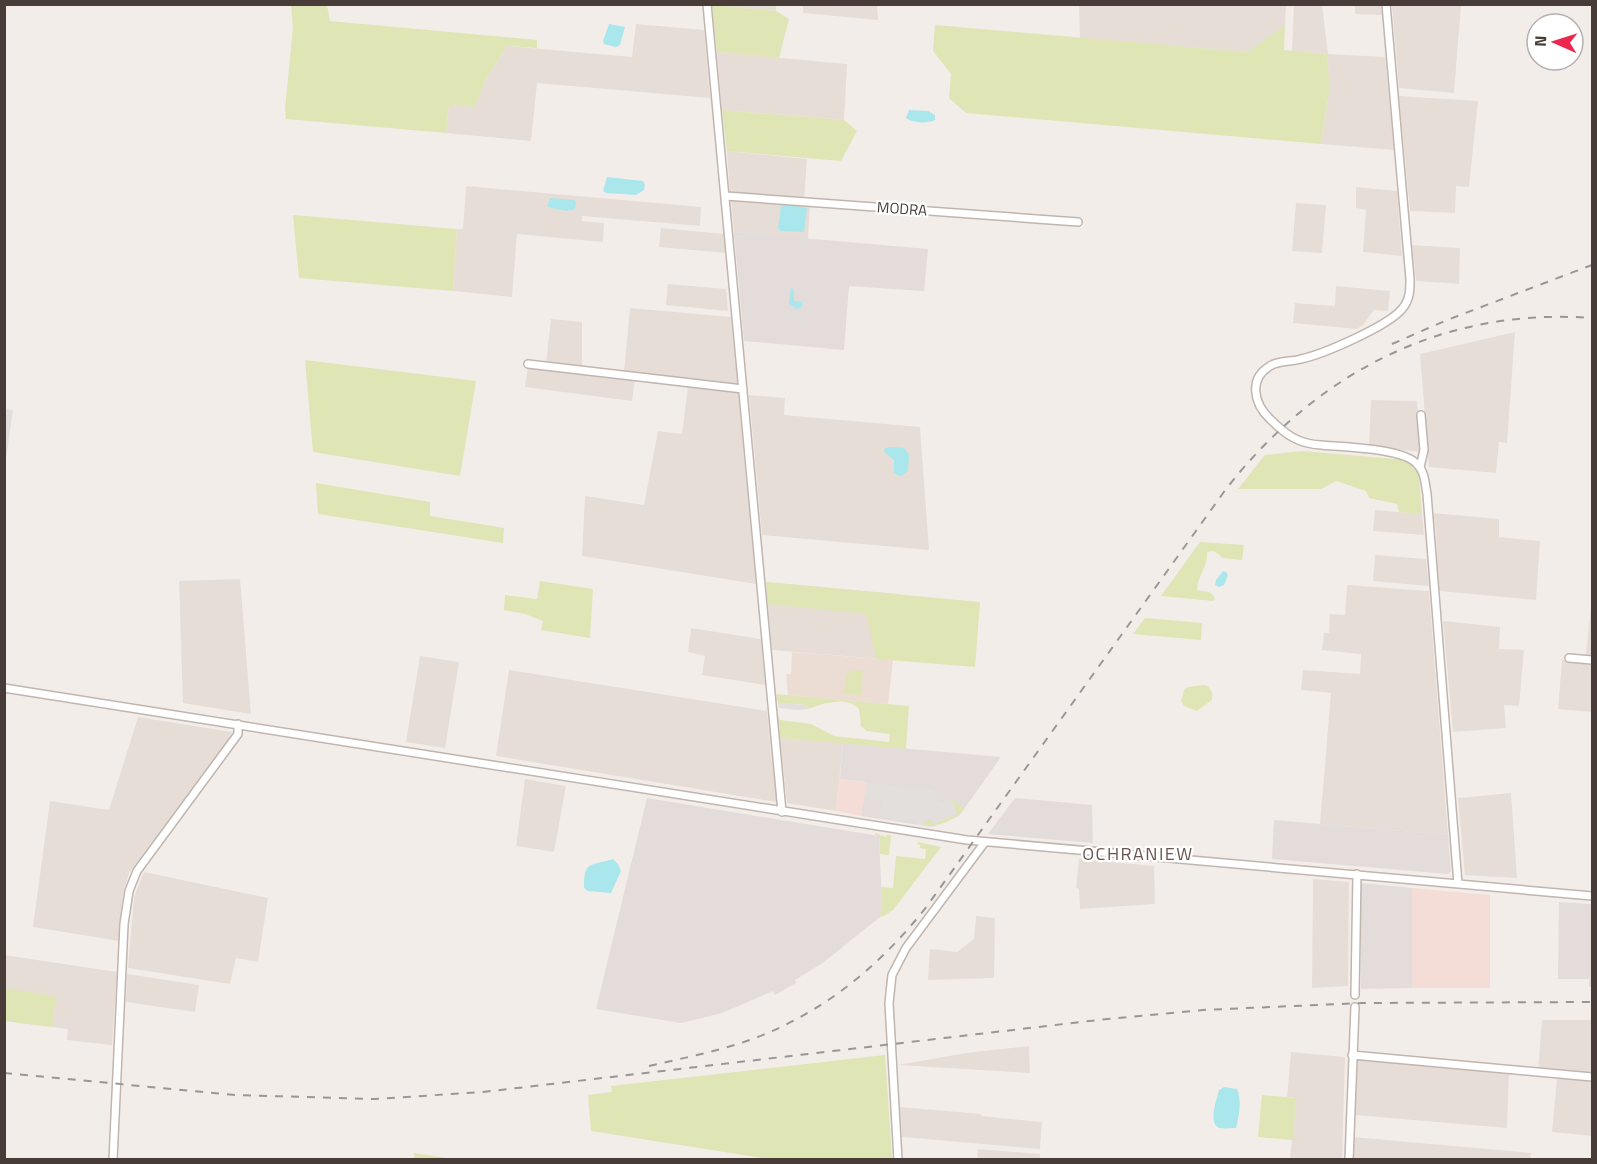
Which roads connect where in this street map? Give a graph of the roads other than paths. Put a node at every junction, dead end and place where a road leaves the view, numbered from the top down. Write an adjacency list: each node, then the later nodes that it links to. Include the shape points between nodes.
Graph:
1 (707, 4): 3 (street)
2 (1386, 4): 8 (street, via 1410,269 1409,297 1394,317 1359,336 1302,359 1272,364 1260,375 1255,389 1263,412 1295,440 1396,453 1410,457)
3 (726, 196): 4 (street, MODRA); 6 (street)
4 (1078, 222)
5 (528, 364): 6 (street)
6 (743, 389): 13 (street)
7 (1421, 415): 8 (street, via 1424,450)
8 (1420, 466): 16 (street, via 1427,494)
9 (1569, 658): 10 (street)
10 (1593, 660)
11 (4, 688): 12 (street)
12 (238, 724): 13 (street); 22 (street, via 238,734 137,871 129,891 124,924)
13 (782, 812): 14 (street)
14 (985, 842): 15 (street); 23 (street, via 906,948 892,975)
15 (1357, 874): 16 (street); 18 (street)
16 (1458, 884): 17 (street)
17 (1593, 896)
18 (1355, 995)
19 (1355, 1007): 20 (street)
20 (1352, 1055): 21 (street); 24 (street)
21 (1593, 1077)
22 (113, 1160)
23 (898, 1160)
24 (1349, 1160)

